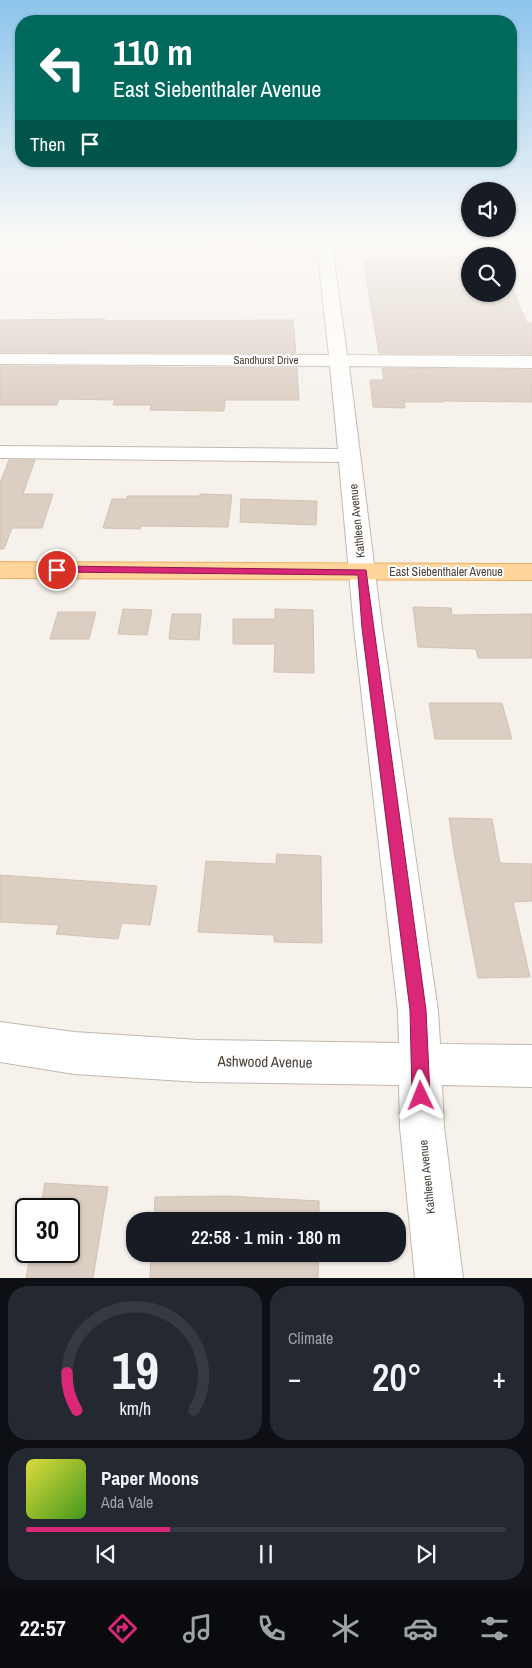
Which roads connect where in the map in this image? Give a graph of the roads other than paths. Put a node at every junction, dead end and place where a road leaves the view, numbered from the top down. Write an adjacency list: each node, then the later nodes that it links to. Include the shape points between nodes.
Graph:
1 (324, 300): 3 (street, Kathleen Avenue)
2 (0, 359): 3 (street, Sandhurst Drive)
3 (339, 361): 4 (street, Sandhurst Drive); 6 (street, Kathleen Avenue)
4 (532, 362)
5 (0, 452): 6 (street)
6 (350, 456): 8 (street, Kathleen Avenue)
7 (0, 570): 8 (main road, East Siebenthaler Avenue)
8 (362, 572): 9 (main road, East Siebenthaler Avenue); 11 (street, Kathleen Avenue, via 418,1010)
9 (532, 572)
10 (0, 1042): 11 (street, Ashwood Avenue, via 74,1053 199,1061)
11 (420, 1065): 12 (street, Ashwood Avenue); 13 (street, Kathleen Avenue, via 422,1127)
12 (532, 1066)
13 (439, 1278)

